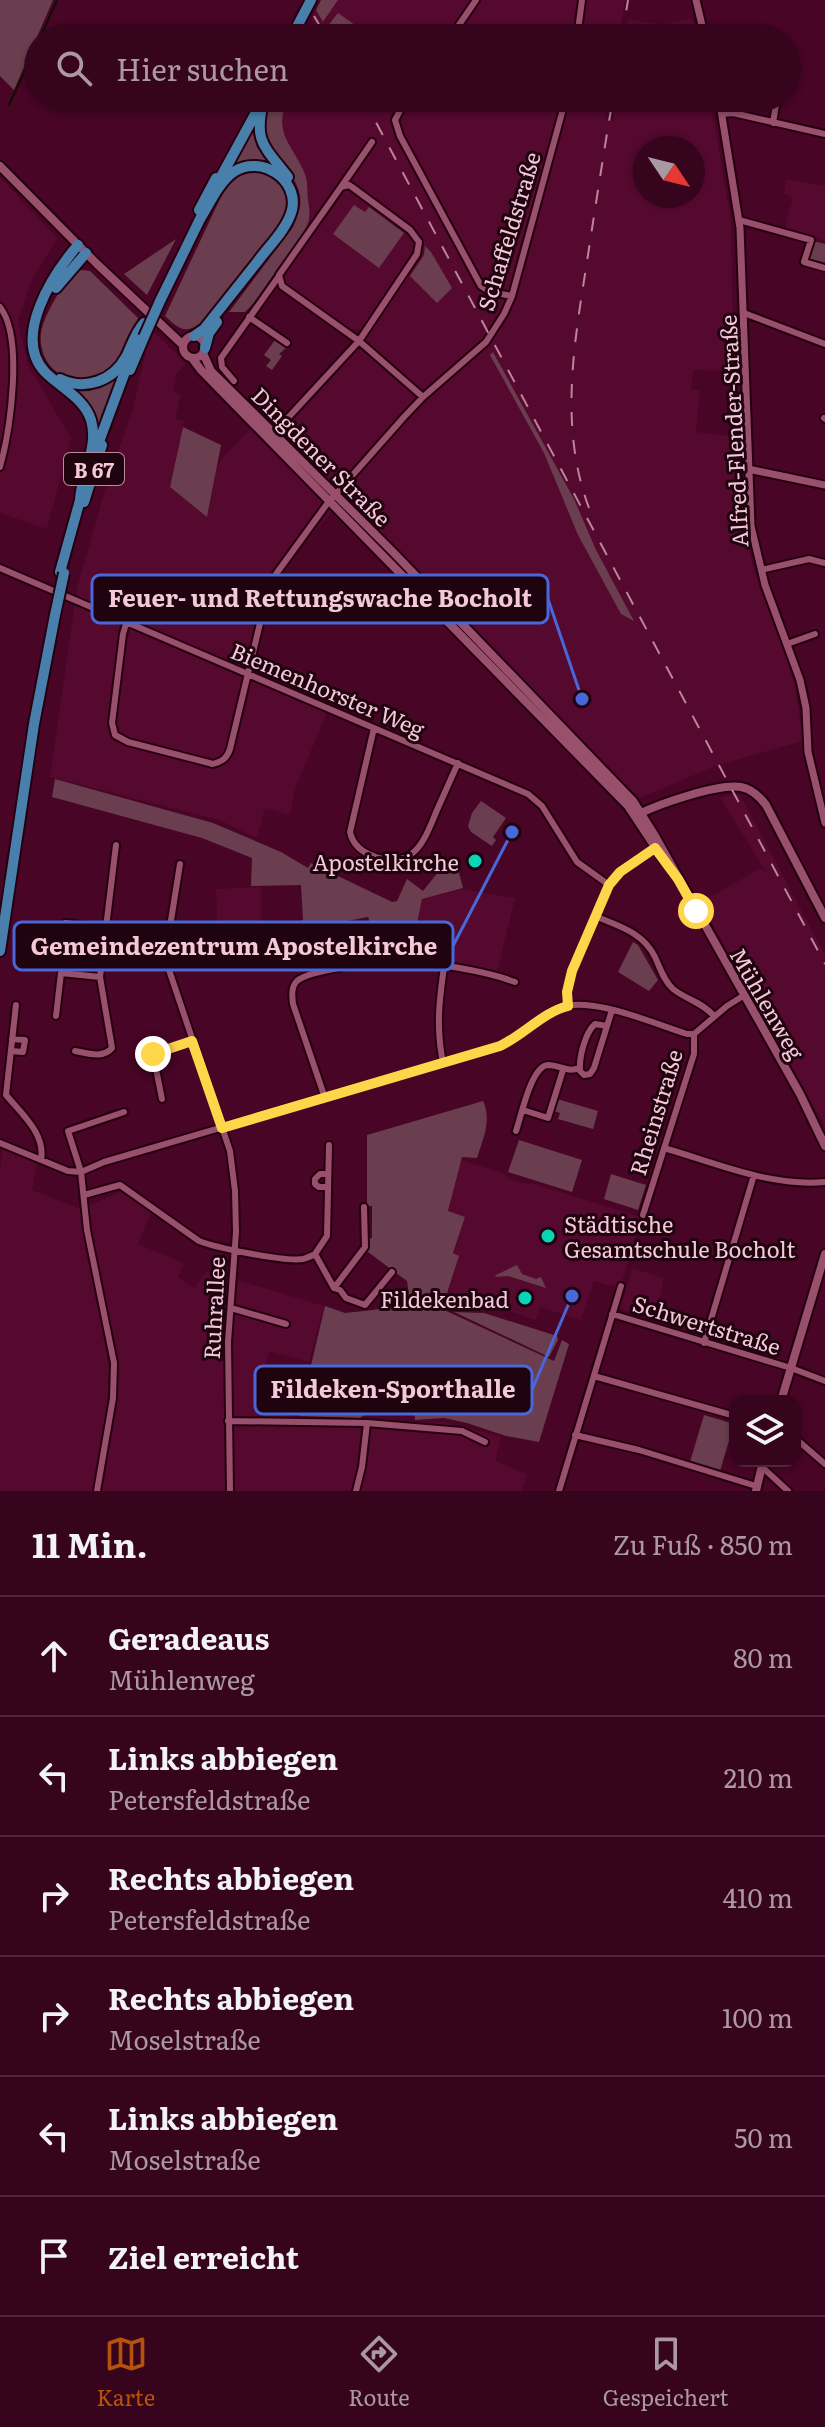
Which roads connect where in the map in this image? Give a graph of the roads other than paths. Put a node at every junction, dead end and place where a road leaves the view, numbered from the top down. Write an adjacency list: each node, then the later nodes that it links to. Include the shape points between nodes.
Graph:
1 (311, 0): 5 (highway)
2 (476, 0): 6 (street)
3 (582, 0): 7 (street)
4 (696, 0): 8 (street)
5 (298, 24)
6 (460, 24)
7 (579, 24)
8 (702, 24)
9 (255, 112): 22 (highway, B 67)
10 (255, 112): 27 (highway, B 67)
11 (260, 112): 36 (highway, via 261,141 295,190 295,215 209,333)
12 (399, 112): 26 (street, via 395,120 400,136 481,286)
13 (562, 112): 26 (street, Schaffeldstraße)
14 (775, 112): 16 (street)
15 (722, 114): 16 (street); 21 (street, Alfred-Flender-Straße)
16 (773, 123): 17 (street)
17 (825, 134)
18 (372, 142): 20 (street)
19 (0, 166): 23 (main road, Dingdener Straße)
20 (341, 187): 25 (street); 33 (street, via 352,187 419,242 417,254)
21 (739, 220): 24 (street, via 811,240 804,262); 29 (street, Alfred-Flender-Straße)
22 (199, 221): 27 (highway, B 67); 32 (highway, via 225,181 245,167 270,169 291,193 293,207 280,233 204,329)
23 (82, 249): 31 (highway, via 39,324 37,346 45,366 67,382 100,381 119,367); 32 (main road, Dingdener Straße, via 163,328); 45 (highway, via 49,288 35,319 33,339 43,369 77,399 92,422 93,445)
24 (825, 268)
25 (279, 275): 30 (street); 33 (street, via 285,290)
26 (512, 296): 39 (street, Schaffeldstraße, via 486,342)
27 (158, 299): 31 (highway, B 67, bridge)
28 (0, 307): 41 (street, via 14,355 9,429)
29 (744, 313): 35 (street); 42 (street, Alfred-Flender-Straße)
30 (249, 317): 34 (street); 38 (street, via 221,358)
31 (141, 331): 45 (highway, B 67); 50 (highway, B 67)
32 (188, 340): 36 (main road, Dingdener Straße, via 203,341); 37 (main road, Dingdener Straße, via 185,352)
33 (359, 341): 39 (street); 40 (street)
34 (287, 343)
35 (825, 344)
36 (204, 351): 37 (main road); 44 (main road, Dingdener Straße, via 211,371)
37 (192, 358): 44 (main road, Dingdener Straße)
38 (234, 381)
39 (423, 397): 44 (street, Schaffeldstraße)
40 (285, 421)
41 (0, 467)
42 (748, 469): 43 (street); 49 (street, Alfred-Flender-Straße, via 751,526)
43 (825, 485)
44 (333, 497): 46 (main road, Dingdener Straße); 51 (main road, Dingdener Straße); 56 (street, Schaffeldstraße, via 276,574)
45 (80, 499): 50 (highway, B 67)
46 (380, 551): 51 (main road, Dingdener Straße, via 413,582); 61 (main road, Dingdener Straße)
47 (825, 563): 49 (street, via 809,559)
48 (0, 568): 53 (street, Biemenhorster Weg)
49 (761, 570): 55 (street, Alfred-Flender-Straße)
50 (62, 573): 52 (highway, B 67, bridge)
51 (422, 582): 61 (main road, Dingdener Straße, via 581,746)
52 (52, 613): 68 (highway, B 67); 74 (highway, B 67)
53 (126, 624): 56 (street, Biemenhorster Weg); 56 (street, Schaffeldstraße, via 112,723 121,739 221,762 230,749)
54 (815, 634): 55 (street)
55 (787, 644): 60 (street, Alfred-Flender-Straße, via 804,694)
56 (248, 674): 57 (street, Biemenhorster Weg)
57 (374, 728): 58 (street, Biemenhorster Weg); 58 (street, via 350,832 356,846 369,854 393,860 416,851)
58 (458, 763): 67 (street, Biemenhorster Weg, via 535,799 577,862)
59 (825, 789): 60 (street)
60 (817, 794): 62 (street, Alfred-Flender-Straße)
61 (638, 814): 64 (main road, Mühlenweg); 66 (main road, Mühlenweg); 70 (main road, via 730,786 755,793)
62 (825, 823)
63 (116, 845): 72 (street)
64 (655, 848): 66 (main road, Mühlenweg); 67 (street)
65 (180, 864): 75 (street)
66 (678, 879): 79 (main road, Mühlenweg)
67 (609, 885): 69 (street)
68 (0, 914)
69 (595, 916): 81 (street, via 568,983); 84 (street, via 642,938 672,988)
70 (825, 918)
71 (65, 923): 72 (street)
72 (105, 928): 73 (street)
73 (103, 950): 75 (street); 77 (street)
74 (0, 951)
75 (165, 958): 88 (street, Ruhrallee)
76 (444, 967): 78 (street); 91 (street, via 437,1021); 94 (street, via 395,961 298,980 293,1004)
77 (100, 977): 83 (street, via 61,973); 90 (street, via 112,1048 102,1055)
78 (515, 982)
79 (743, 996): 84 (street, Rheinstraße); 102 (main road, Mühlenweg)
80 (16, 1005): 87 (street)
81 (568, 1006): 82 (street); 91 (street, via 500,1046)
82 (612, 1010): 85 (street); 86 (street)
83 (56, 1016)
84 (714, 1016): 86 (street, Rheinstraße)
85 (607, 1026): 92 (street, via 589,1029); 92 (street, via 593,1071 584,1075)
86 (694, 1034): 103 (street, Rheinstraße, via 694,1054)
87 (12, 1039): 89 (street); 89 (street, via 25,1040 23,1052)
88 (192, 1041): 95 (street, via 153,1054); 98 (street, Ruhrallee)
89 (11, 1051): 104 (street, via 6,1095 36,1132)
90 (75, 1051)
91 (443, 1063): 94 (street)
92 (579, 1068): 93 (street)
93 (563, 1070): 96 (street, via 547,1065 539,1069); 96 (street, via 548,1118)
94 (325, 1098): 98 (street)
95 (162, 1099)
96 (523, 1110): 99 (street)
97 (124, 1112): 105 (street, via 68,1131)
98 (222, 1128): 105 (street); 113 (street, Ruhrallee, via 235,1191)
99 (516, 1131)
100 (0, 1143): 104 (street)
101 (329, 1145): 106 (street)
102 (825, 1146)
103 (664, 1148): 107 (street); 112 (street, Rheinstraße)
104 (41, 1160): 105 (street)
105 (81, 1172): 110 (street)
106 (328, 1174): 109 (street); 109 (street, via 315,1179 319,1187)
107 (754, 1175): 108 (street); 122 (street)
108 (825, 1182)
109 (328, 1187): 114 (street, via 327,1236)
110 (84, 1195): 113 (street, via 120,1185 199,1241); 137 (street, via 115,1379)
111 (364, 1207): 118 (street, via 365,1247)
112 (643, 1215)
113 (235, 1251): 114 (street, via 302,1259); 119 (street, Ruhrallee)
114 (315, 1254): 118 (street)
115 (825, 1254): 123 (main road)
116 (392, 1272): 118 (street, via 365,1305)
117 (621, 1286): 120 (street)
118 (334, 1288)
119 (231, 1308): 121 (street); 128 (street, Ruhrallee)
120 (612, 1314): 122 (street, Schwertstraße); 124 (street)
121 (286, 1324)
122 (704, 1343): 123 (street, Schwertstraße)
123 (791, 1368): 125 (street, Schwertstraße); 126 (main road)
124 (594, 1376): 127 (street); 130 (street)
125 (825, 1381)
126 (783, 1395)
127 (729, 1414)
128 (228, 1421): 129 (street); 138 (street, Ruhrallee)
129 (367, 1423): 131 (street, via 462,1431); 139 (street)
130 (575, 1435): 136 (street); 140 (street)
131 (485, 1442)
132 (801, 1443): 133 (street)
133 (825, 1464)
134 (761, 1467): 136 (main road)
135 (765, 1467): 141 (street)
136 (756, 1489)
137 (97, 1491)
138 (230, 1491)
139 (356, 1491)
140 (559, 1491)
141 (788, 1491)

